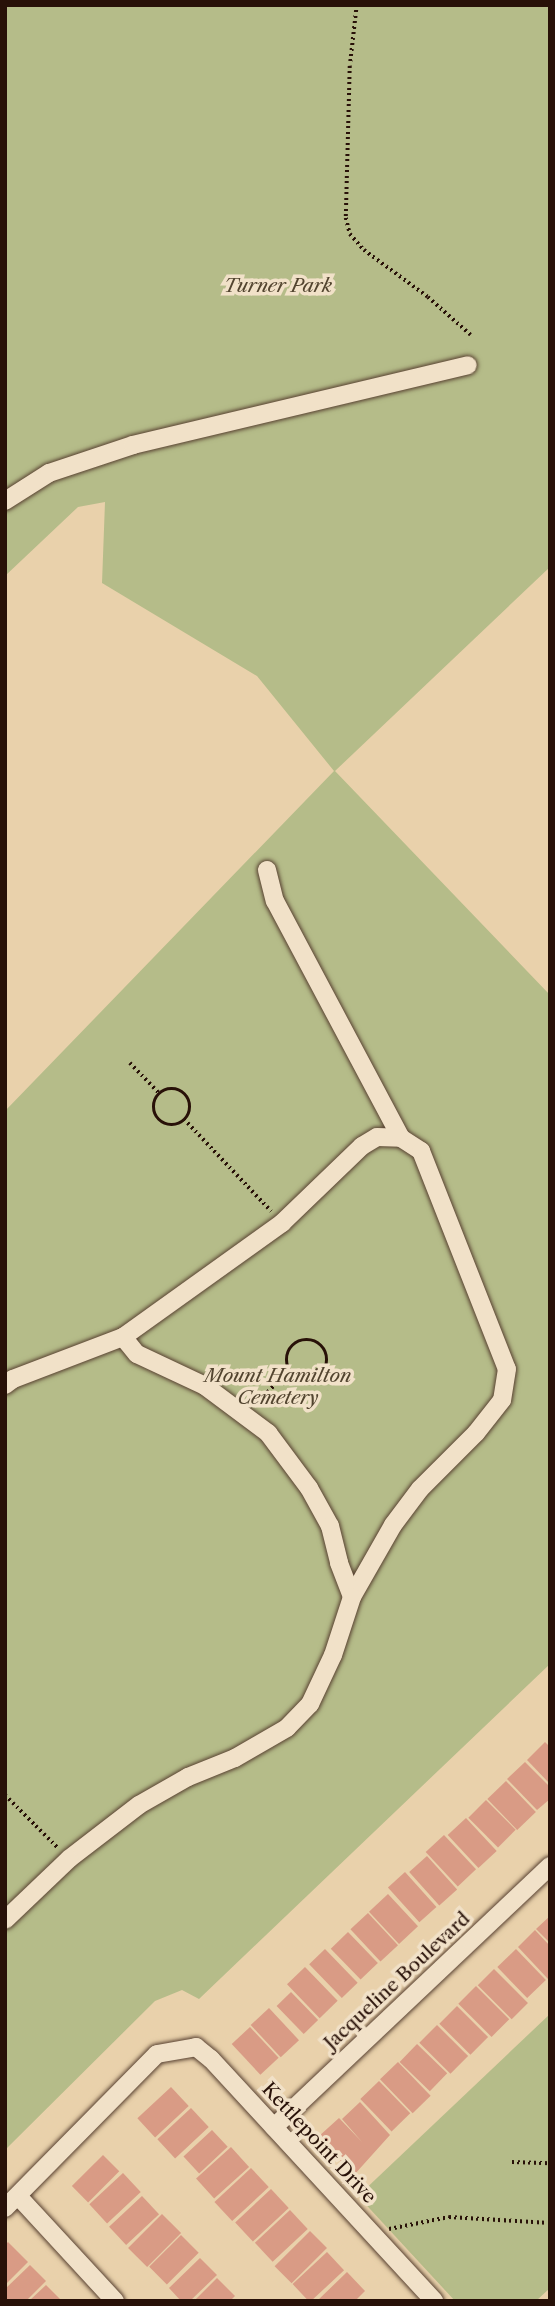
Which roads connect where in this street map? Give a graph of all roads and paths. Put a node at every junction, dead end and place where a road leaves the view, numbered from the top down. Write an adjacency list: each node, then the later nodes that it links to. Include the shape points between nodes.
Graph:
1 (357, 5): 2 (path, via 350,66 349,234)
2 (471, 335)
3 (468, 365): 4 (street, via 133,445 49,473)
4 (7, 494)
5 (267, 870): 9 (street, via 275,901)
6 (130, 1063): 7 (path)
7 (160, 1094): 8 (path, via 155,1109 159,1119 174,1124); 8 (path, via 171,1089 187,1097 190,1109)
8 (184, 1119): 10 (path)
9 (401, 1138): 10 (street, via 377,1137 362,1146); 15 (street, via 421,1151 507,1369 502,1400 420,1489 393,1525)
10 (282, 1223): 11 (street)
11 (123, 1337): 13 (street); 14 (street, via 137,1354 205,1386)
12 (289, 1370): 12 (path, via 299,1379 317,1378 328,1362 325,1350 307,1339 294,1344 286,1357); 14 (path)
13 (5, 1385)
14 (246, 1415): 15 (street, via 268,1433 309,1488 330,1526)
15 (352, 1597): 17 (street, via 333,1655 310,1704 287,1728 139,1805)
16 (5, 1795): 17 (path)
17 (69, 1859): 19 (street)
18 (550, 1866): 20 (street, Jacqueline Boulevard)
19 (5, 1920)
20 (274, 2127): 23 (street, Kettlepoint Drive, via 196,2047 157,2054); 25 (street, Kettlepoint Drive)
21 (512, 2162): 22 (path)
22 (550, 2163)
23 (12, 2202): 26 (street)
24 (550, 2223): 25 (path, via 449,2217)
25 (373, 2232): 27 (street, Kettlepoint Drive)
26 (115, 2301)
27 (434, 2301)

